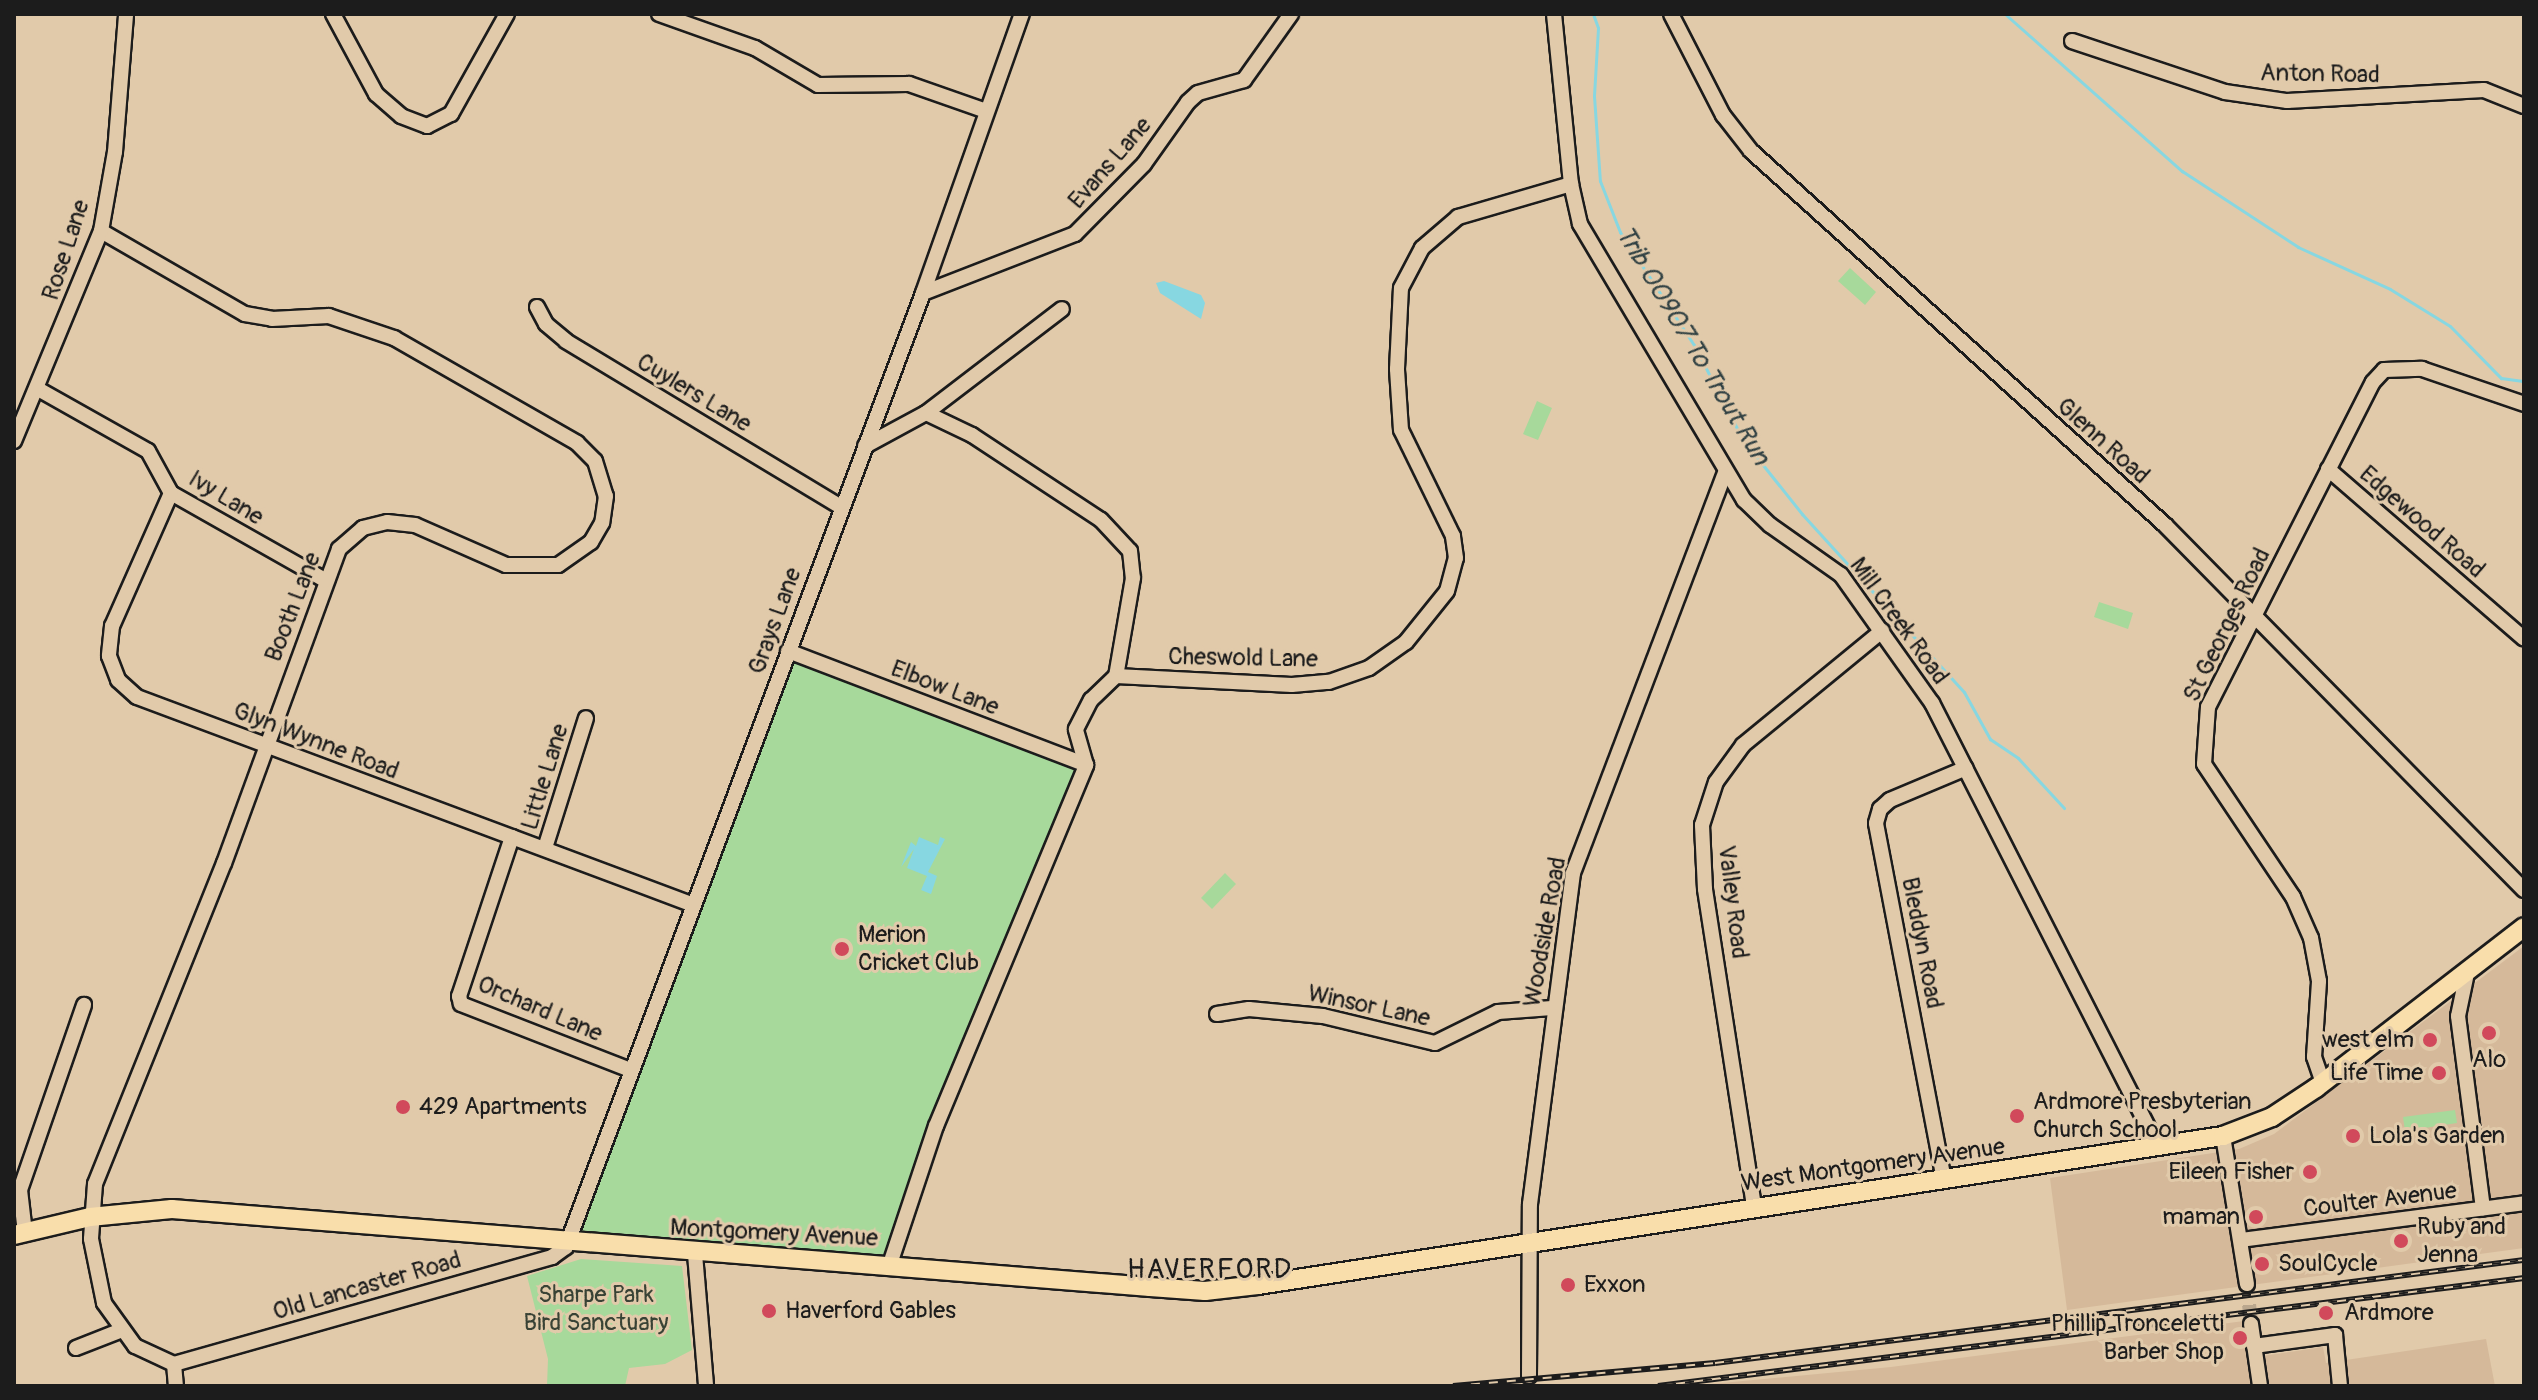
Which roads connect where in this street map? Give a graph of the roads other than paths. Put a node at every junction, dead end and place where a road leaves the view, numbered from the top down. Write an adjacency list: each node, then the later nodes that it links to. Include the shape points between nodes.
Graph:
1 (126, 14): 13 (street, Rose Lane, via 115,152)
2 (333, 14): 3 (street, via 370,88 401,116 427,126 451,114)
3 (507, 14)
4 (659, 14): 11 (street, via 755,48 809,82 909,84)
5 (1022, 14): 11 (street, Grays Lane)
6 (1291, 14): 14 (street, Evans Lane, via 1244,80 1198,93 1188,102 1144,164 1075,234)
7 (1554, 14): 12 (street, Mill Creek Road)
8 (1671, 14): 27 (street, Glenn Road, via 1723,115 1751,151 2165,525)
9 (2072, 41): 10 (street, Anton Road, via 2225,92 2272,99 2359,100 2484,90)
10 (2524, 106)
11 (986, 111): 14 (street, Grays Lane)
12 (1571, 184): 23 (street, Mill Creek Road, via 1585,234); 31 (street, Cheswold Lane, via 1458,217 1440,228 1408,268 1397,316 1401,430 1453,536 1456,558 1447,591 1406,642 1369,668 1311,685)
13 (101, 231): 17 (street, Rose Lane); 26 (street, Booth Lane, via 245,314 272,319 329,316 394,338 577,443 602,476 602,523 586,549 558,565 506,565 415,525 387,522 351,537)
14 (923, 293): 21 (street, Grays Lane)
15 (537, 307): 25 (street, Cuylers Lane, via 546,324 566,341)
16 (1062, 309): 19 (street)
17 (38, 389): 20 (street, Rose Lane); 24 (street, Ivy Lane, via 148,451)
18 (2524, 404): 22 (street, St Georges Road, via 2422,369 2384,370)
19 (926, 413): 21 (street); 31 (street, via 972,435 1101,520 1130,551 1133,578)
20 (14, 441)
21 (865, 446): 25 (street, Grays Lane)
22 (2328, 469): 27 (street, St Georges Road); 29 (street, Edgewood Road)
23 (1725, 473): 28 (street, Mill Creek Road, via 1757,514 1841,575); 44 (street, Woodside Road, via 1573,873)
24 (171, 493): 26 (street, Ivy Lane); 33 (street, Glyn Wynne Road, via 112,626 109,656 118,680 137,697)
25 (839, 506): 30 (street, Grays Lane)
26 (325, 580): 33 (street, Booth Lane)
27 (2254, 616): 38 (street, Glenn Road); 48 (street, St Georges Road, via 2208,707 2204,764 2293,897 2311,938 2319,981 2314,1057)
28 (1882, 631): 35 (street, Mill Creek Road, via 1932,703); 53 (street, Valley Road, via 1743,745 1716,782 1702,825 1705,889)
29 (2524, 639)
30 (788, 651): 34 (street, Elbow Lane); 39 (street, Grays Lane)
31 (1116, 676): 34 (street, via 1091,700 1076,729)
32 (586, 718): 37 (street, Little Lane)
33 (264, 744): 36 (street, Glyn Wynne Road); 55 (street, Booth Lane, via 224,863 95,1184)
34 (1086, 765): 61 (street, via 936,1126)
35 (1966, 768): 50 (street, Mill Creek Road); 51 (street, Bleddyn Road, via 1890,800 1876,823)
36 (512, 837): 37 (street, Glyn Wynne Road); 47 (street, Orchard Lane, via 459,996 461,1004)
37 (545, 848): 39 (street, Glyn Wynne Road)
38 (2524, 890)
39 (691, 904): 47 (street, Grays Lane)
40 (2524, 927): 41 (main road, West Montgomery Avenue)
41 (2467, 973): 42 (main road, West Montgomery Avenue); 46 (street)
42 (2427, 1003): 46 (street, via 2448,1004); 48 (main road, West Montgomery Avenue)
43 (84, 1005): 56 (street, via 20,1190)
44 (1552, 1008): 45 (street, Winsor Lane, via 1498,1012 1435,1043 1323,1016 1249,1009); 59 (street, Woodside Road, via 1530,1204)
45 (1217, 1014)
46 (2458, 1016): 54 (street)
47 (628, 1069): 58 (street, Grays Lane)
48 (2323, 1083): 49 (main road, West Montgomery Avenue, via 2272,1117)
49 (2223, 1136): 50 (main road, West Montgomery Avenue); 57 (street)
50 (2158, 1146): 51 (main road, West Montgomery Avenue)
51 (1944, 1180): 53 (main road, West Montgomery Avenue)
52 (2524, 1203): 54 (street, Coulter Avenue)
53 (1754, 1206): 59 (main road, West Montgomery Avenue)
54 (2483, 1208): 57 (street, Coulter Avenue)
55 (90, 1217): 56 (main road, Montgomery Avenue); 58 (main road, Montgomery Avenue, via 172,1209); 64 (street, Booth Lane, via 100,1295)
56 (19, 1234)
57 (2241, 1240): 62 (street)
58 (567, 1242): 60 (main road, Montgomery Avenue); 67 (street, Old Lancaster Road, via 552,1257)
59 (1531, 1245): 61 (main road, Montgomery Avenue, via 1205,1291); 68 (street, Woodside Road)
60 (695, 1254): 61 (main road, Montgomery Avenue); 70 (street)
61 (890, 1264)
62 (2247, 1284)
63 (2251, 1324): 65 (street)
64 (122, 1330): 66 (street); 67 (street, Booth Lane, via 135,1346)
65 (2254, 1346): 71 (street); 72 (street, via 2335,1335)
66 (76, 1348)
67 (174, 1364): 69 (street)
68 (1529, 1376)
69 (176, 1386)
70 (706, 1386)
71 (2260, 1386)
72 (2340, 1386)

